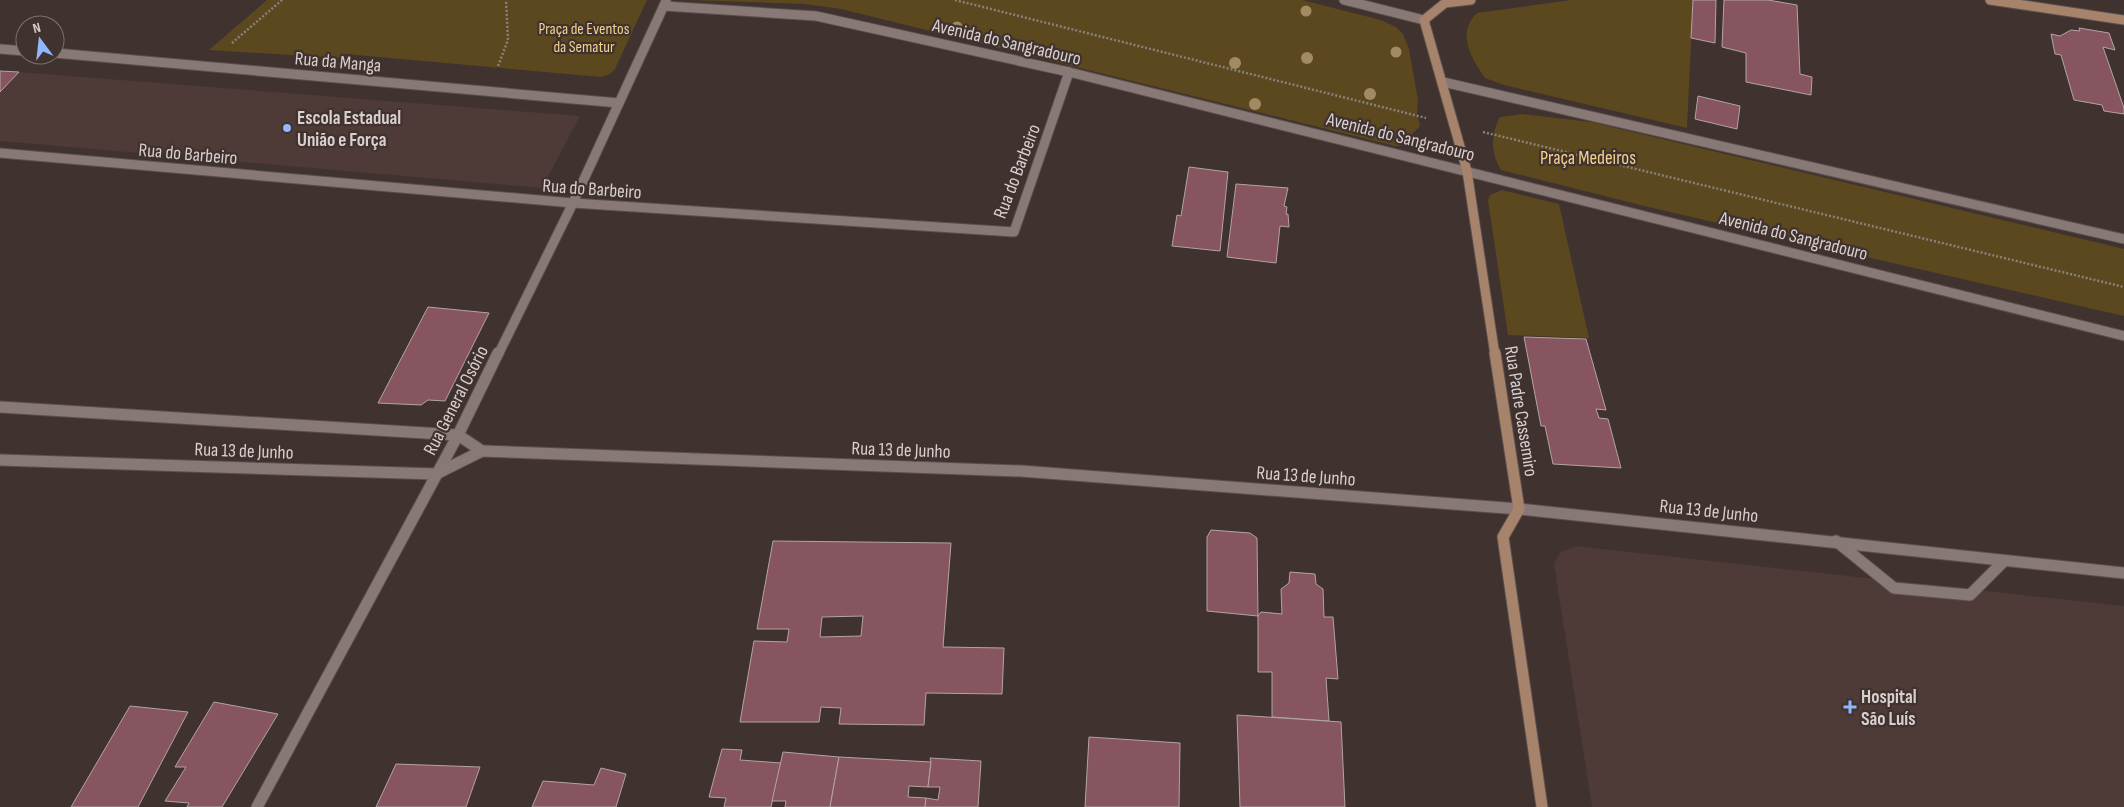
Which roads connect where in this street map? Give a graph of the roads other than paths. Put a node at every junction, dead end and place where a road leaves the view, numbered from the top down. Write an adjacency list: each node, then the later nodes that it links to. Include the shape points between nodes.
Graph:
1 (1344, 0): 5 (street)
2 (1471, 0): 5 (street, via 1445,4)
3 (1990, 0): 6 (street)
4 (665, 3): 10 (street, Avenida do Sangradouro, via 816,16); 12 (street, Rua General Osório)
5 (1424, 20): 11 (street, Rua Padre Cassemiro)
6 (2124, 20)
7 (0, 48): 8 (street)
8 (15, 50)
9 (65, 54): 12 (street, Rua da Manga)
10 (1069, 72): 14 (street, Avenida do Sangradouro); 15 (street, Rua do Barbeiro, via 1014,232)
11 (1443, 82): 14 (street, Rua Padre Cassemiro); 16 (street)
12 (619, 102): 15 (street, Rua General Osório)
13 (0, 153): 15 (street, Rua do Barbeiro)
14 (1467, 171): 17 (street, Avenida do Sangradouro); 23 (street, Rua Padre Cassemiro)
15 (573, 203): 19 (street, Rua General Osório)
16 (2124, 239)
17 (2124, 336)
18 (0, 407): 19 (street, Rua 13 de Junho)
19 (458, 435): 20 (street); 22 (street, Rua General Osório)
20 (482, 451): 22 (street, Rua 13 de Junho); 23 (street, Rua 13 de Junho, via 1021,471)
21 (0, 460): 22 (street, Rua 13 de Junho)
22 (436, 474): 27 (street, Rua General Osório)
23 (1519, 509): 24 (street, Rua 13 de Junho); 28 (street, via 1504,537)
24 (1835, 541): 25 (street, Rua 13 de Junho); 25 (street, via 1894,588 1970,595)
25 (2004, 561): 26 (street, Rua 13 de Junho)
26 (2124, 573)
27 (257, 807)
28 (1542, 807)

